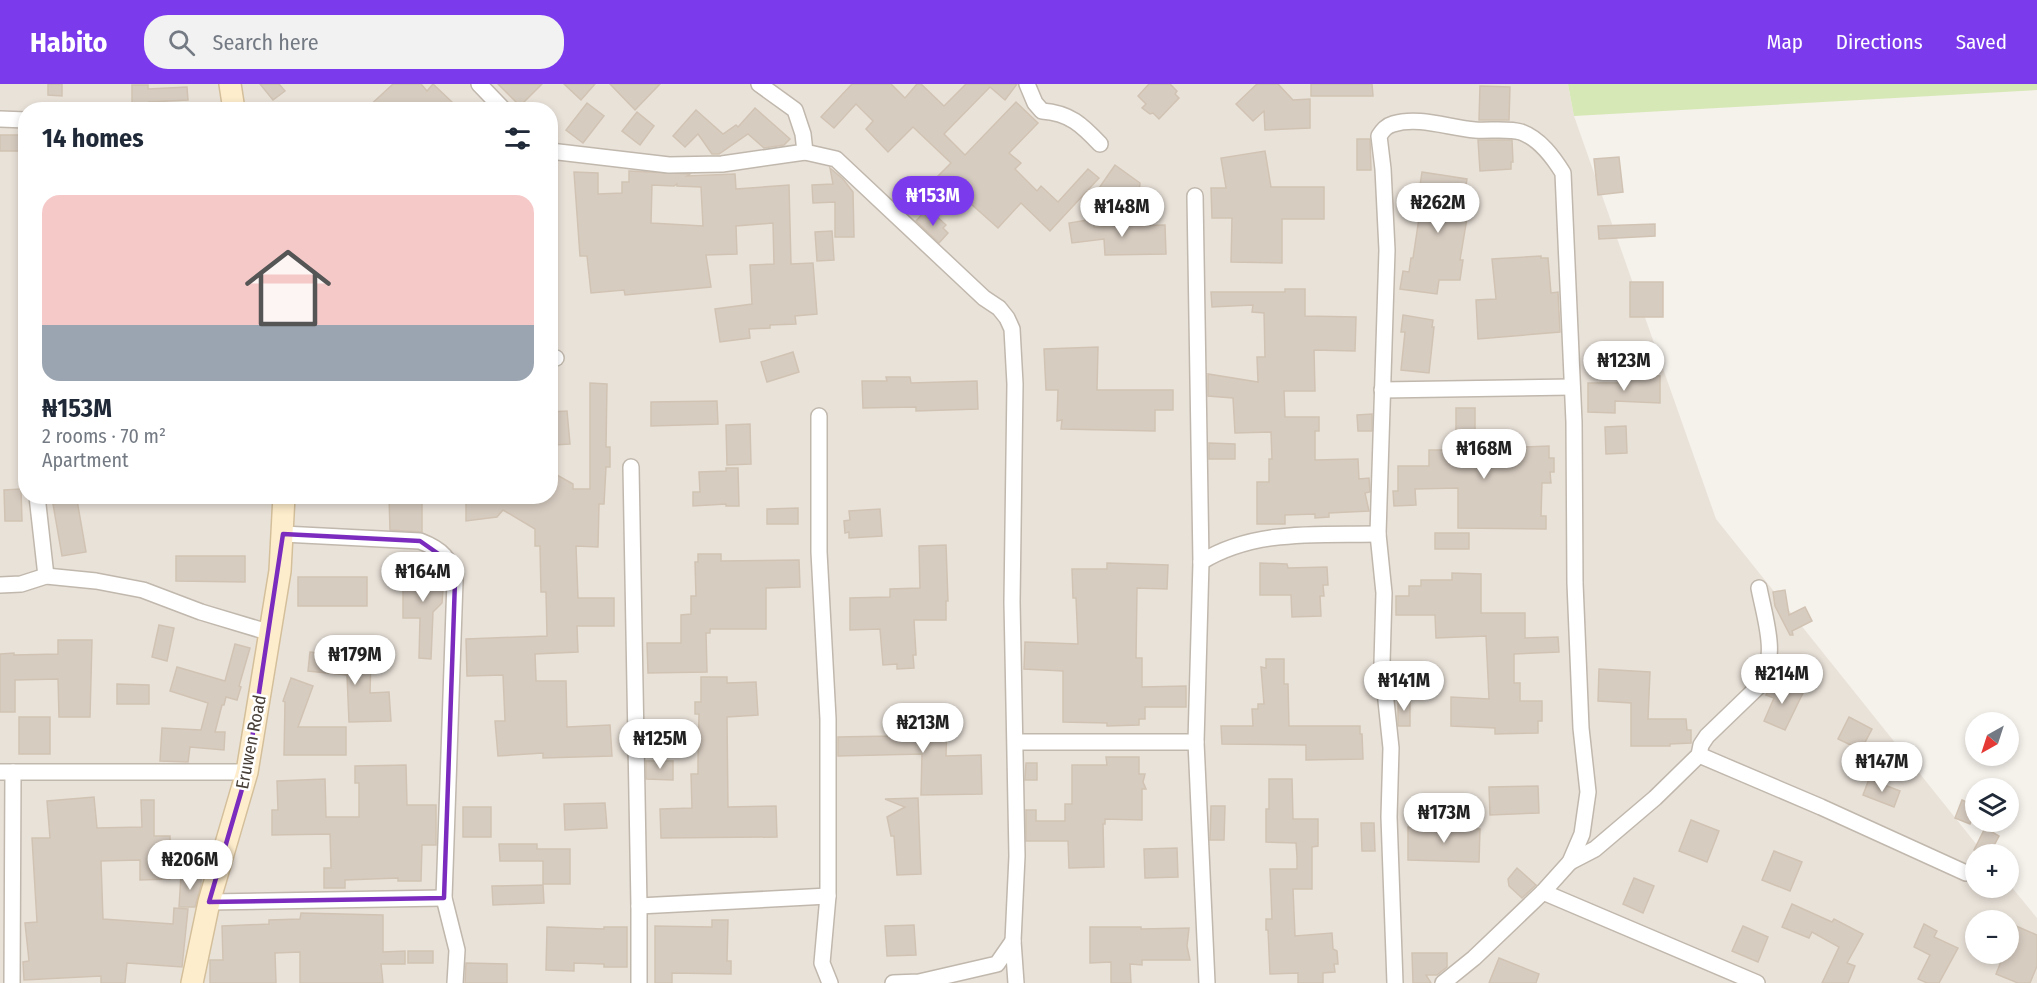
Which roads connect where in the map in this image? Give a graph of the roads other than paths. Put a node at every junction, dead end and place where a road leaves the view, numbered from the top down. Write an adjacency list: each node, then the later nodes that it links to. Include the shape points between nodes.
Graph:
1 (230, 84): 5 (street)
2 (478, 84): 6 (street)
3 (759, 84): 11 (street, via 795,111 802,127)
4 (1027, 84): 9 (street, via 1042,111 1072,118)
5 (233, 102)
6 (496, 102)
7 (0, 119): 8 (street)
8 (18, 120)
9 (1100, 144)
10 (558, 152): 11 (street, via 669,165 722,164)
11 (805, 152): 26 (street, via 836,159 999,308 1012,329)
12 (1195, 196): 21 (street)
13 (1572, 387): 14 (street); 14 (street, via 1563,173 1547,150 1520,132 1417,122 1394,124 1379,136 1387,250); 31 (street, via 1575,583 1581,728 1588,792 1582,834)
14 (1382, 390): 20 (street)
15 (819, 416): 34 (street, via 819,552 828,719)
16 (631, 467): 37 (street)
17 (38, 504): 22 (street)
18 (284, 504): 19 (street, Eruwen Road)
19 (283, 534): 25 (street, Eruwen Road); 35 (street, via 420,541 434,546 450,562 455,581)
20 (1378, 534): 21 (street, via 1267,537 1235,545); 48 (street, via 1384,593 1382,663 1391,748 1389,817)
21 (1201, 562): 27 (street)
22 (46, 576): 23 (street, via 21,584); 25 (street, via 143,590)
23 (0, 585)
24 (1759, 588): 28 (street, via 1769,636 1767,674 1748,698 1707,736)
25 (271, 633): 30 (street, Eruwen Road)
26 (1016, 742): 27 (street); 38 (street)
27 (1196, 742): 47 (street)
28 (1699, 755): 31 (street, via 1595,849); 32 (street)
29 (6, 772): 30 (street); 41 (street)
30 (247, 772): 36 (street, Eruwen Road)
31 (1570, 862): 33 (street)
32 (1965, 873)
33 (1543, 892): 49 (street); 50 (street)
34 (828, 896): 37 (street); 45 (street, via 822,963)
35 (444, 898): 36 (street); 43 (street, via 457,950)
36 (209, 902): 42 (street, Eruwen Road)
37 (639, 906): 44 (street)
38 (1013, 942): 39 (street); 40 (street)
39 (997, 964): 40 (street); 46 (street, via 919,982)
40 (1016, 982)
41 (12, 983)
42 (192, 983)
43 (455, 983)
44 (639, 983)
45 (830, 983)
46 (893, 983)
47 (1207, 983)
48 (1395, 983)
49 (1443, 983)
50 (1757, 983)

